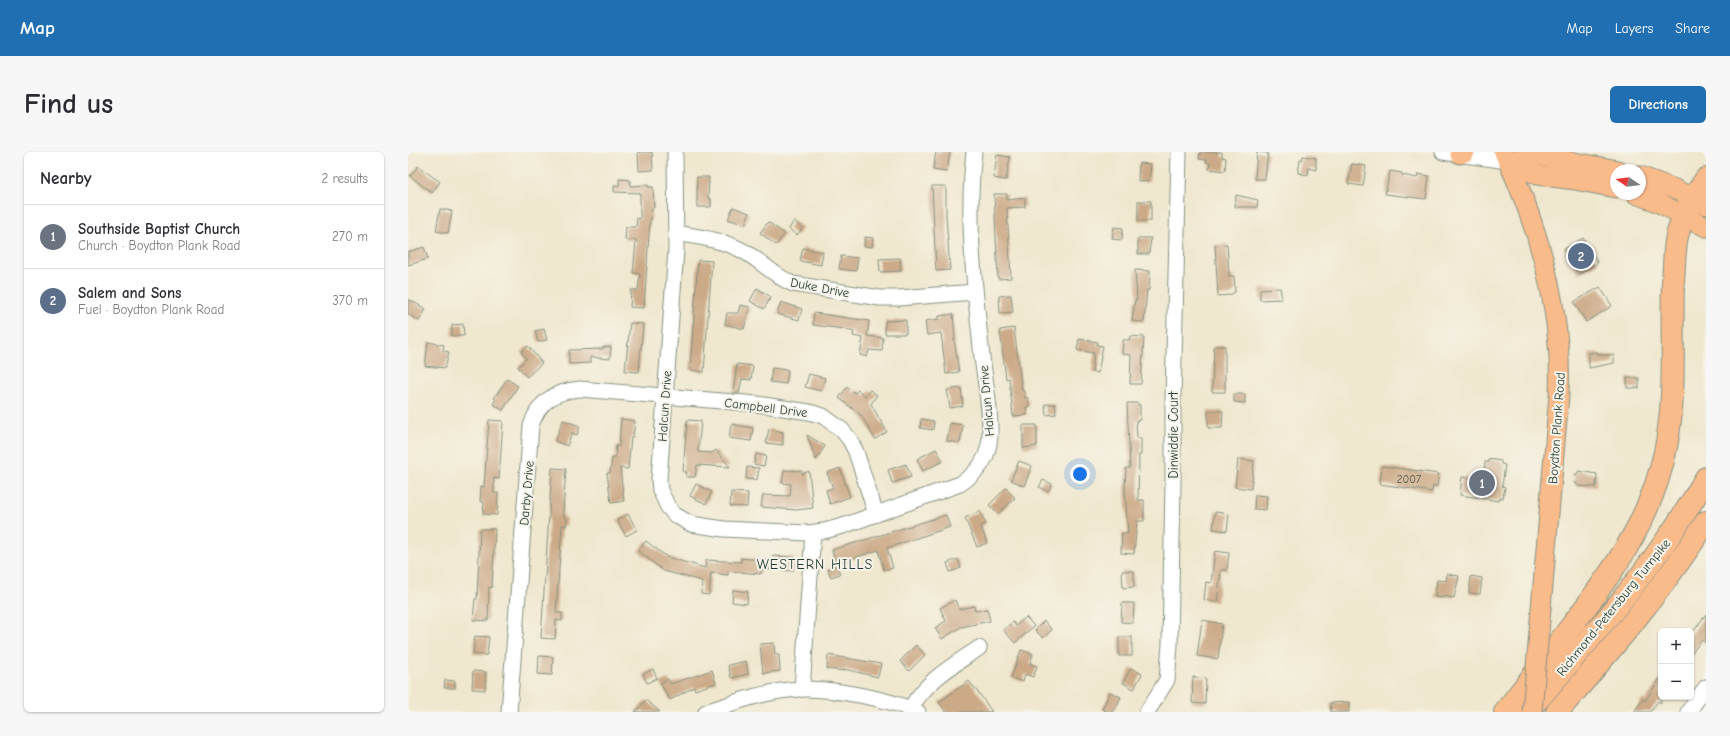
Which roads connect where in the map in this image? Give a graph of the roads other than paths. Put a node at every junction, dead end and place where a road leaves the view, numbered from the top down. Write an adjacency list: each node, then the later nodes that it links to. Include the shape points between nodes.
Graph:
1 (675, 152): 13 (street, Halcun Drive)
2 (974, 152): 14 (street, Halcun Drive, via 970,202)
3 (1179, 152): 28 (street, Dinwiddie Court, via 1170,645 1167,680)
4 (1456, 153): 5 (street)
5 (1506, 157): 6 (main road, via 1540,156); 9 (main road, via 1537,175); 31 (main road, Boydton Plank Road, bridge, via 1546,270 1554,304 1561,369)
6 (1610, 169)
7 (1646, 178): 11 (main road, via 1675,189)
8 (1706, 179): 11 (highway)
9 (1610, 187)
10 (1646, 196): 11 (main road)
11 (1695, 206): 12 (main road); 29 (highway, via 1676,241 1672,306 1673,394 1670,424 1663,460 1649,504 1625,552 1609,577)
12 (1706, 227)
13 (677, 233): 14 (street, Duke Drive, via 706,238 733,247 782,280 793,284 880,298); 15 (street, Halcun Drive)
14 (975, 292): 17 (street, Halcun Drive, via 990,431 987,456 976,472 960,484)
15 (665, 396): 17 (street, Campbell Drive, via 757,404 823,416 842,430 850,440); 19 (street, Halcun Drive, via 659,484 662,498 675,515 683,521 700,526); 26 (street, Darby Drive, via 570,390 552,396 534,418 531,426)
16 (1706, 478): 30 (highway, Richmond-Petersburg Turnpike, via 1683,518 1643,575 1599,630)
17 (876, 514): 19 (street, Halcun Drive)
18 (1706, 522): 21 (highway, Richmond-Petersburg Turnpike)
19 (813, 533): 24 (street)
20 (1706, 538): 21 (highway)
21 (1668, 578): 32 (highway, Richmond-Petersburg Turnpike)
22 (979, 648): 25 (street, via 932,680 918,696)
23 (1706, 687): 33 (street)
24 (802, 689): 25 (street, via 883,700); 27 (street, via 744,699)
25 (914, 710)
26 (509, 712)
27 (706, 712)
28 (1147, 712)
29 (1505, 712)
30 (1526, 712)
31 (1532, 712)
32 (1557, 712)
33 (1688, 712)

